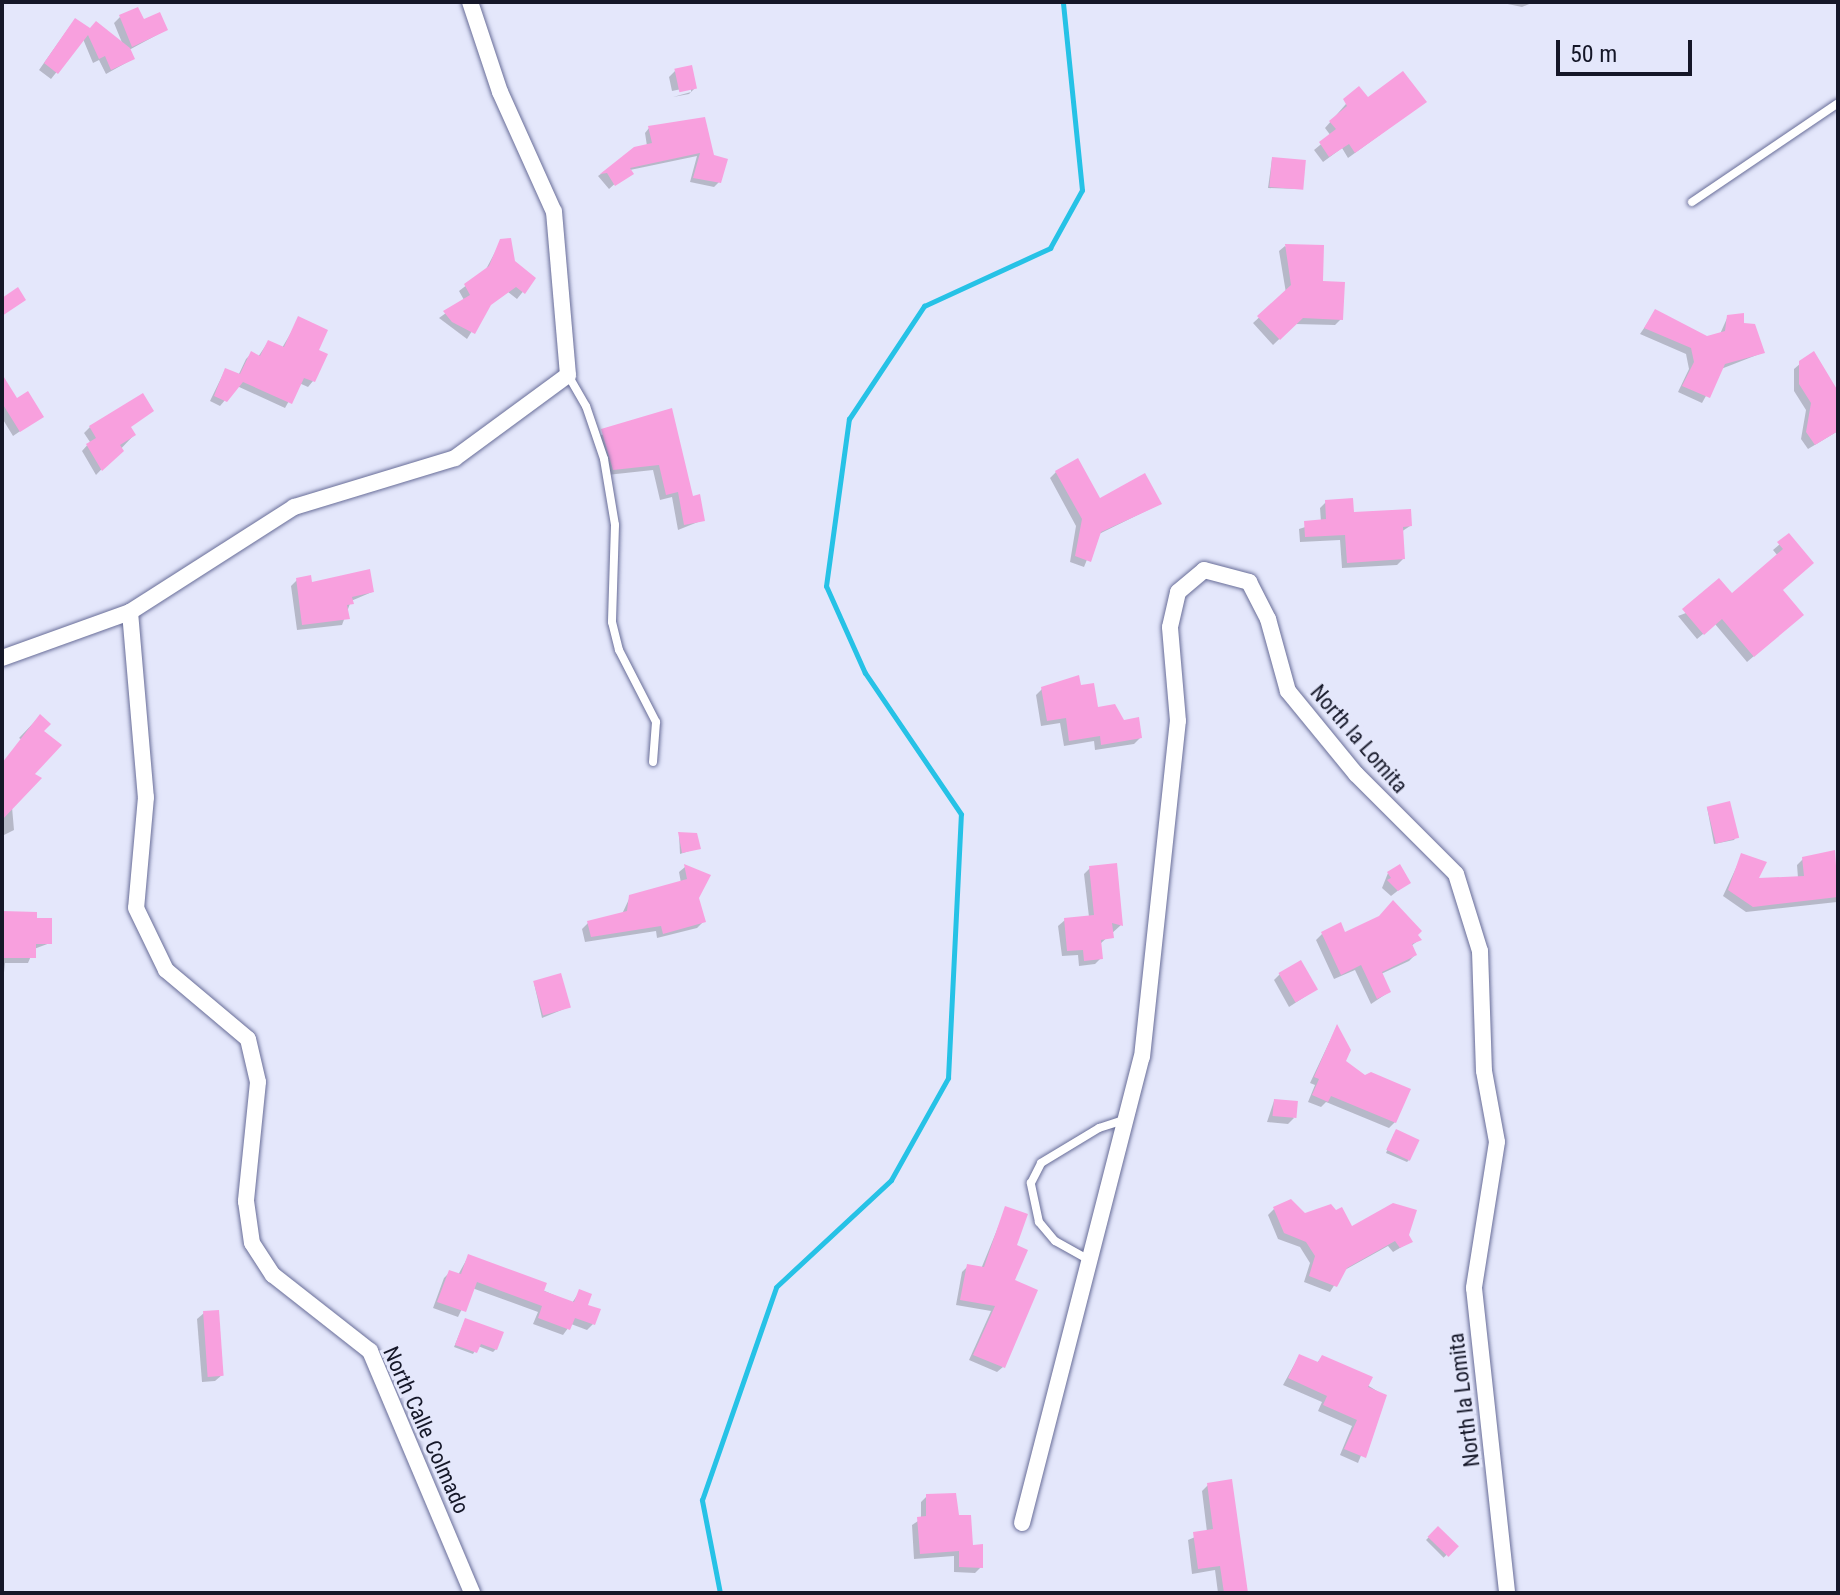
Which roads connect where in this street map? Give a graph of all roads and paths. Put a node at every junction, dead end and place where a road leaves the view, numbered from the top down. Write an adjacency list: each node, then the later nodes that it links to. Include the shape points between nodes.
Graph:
1 (470, 2): 4 (street, via 500,92 554,212)
2 (1838, 103): 3 (lane)
3 (1692, 202)
4 (568, 375): 5 (street, via 455,458 294,507); 7 (lane, via 586,406 607,470 615,525 612,622 619,650 656,722)
5 (130, 612): 6 (street); 11 (street, North Calle Colmado, via 146,797 136,908 166,970 248,1039 258,1082 246,1201 252,1243 273,1275 370,1351)
6 (2, 658)
7 (653, 762)
8 (1127, 1119): 9 (street, North la Lomita); 9 (lane, via 1099,1128 1041,1163 1031,1183 1039,1222 1055,1241); 12 (street, North la Lomita, via 1142,1057 1178,721 1170,627 1178,592 1204,570 1249,582 1268,619 1288,691 1356,774 1456,874 1480,951 1484,1071 1497,1142 1474,1288)
9 (1091, 1261): 10 (street, North la Lomita)
10 (1022, 1523)
11 (472, 1593)
12 (1507, 1593)

